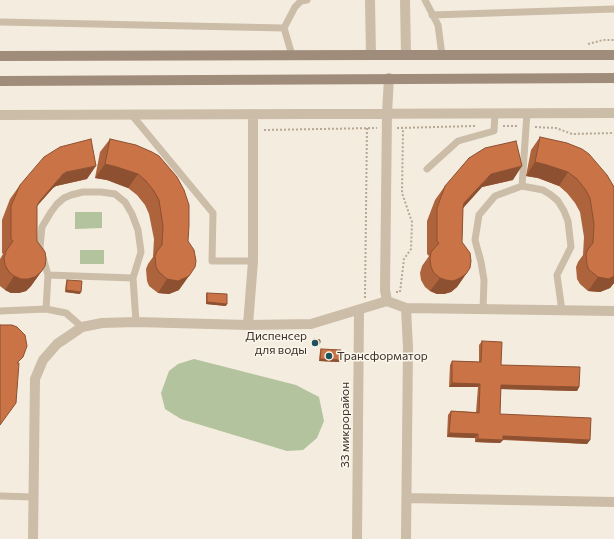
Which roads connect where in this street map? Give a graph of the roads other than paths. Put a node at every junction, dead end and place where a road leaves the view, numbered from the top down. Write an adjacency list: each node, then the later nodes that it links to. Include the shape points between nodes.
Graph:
1 (307, 0): 5 (lane)
2 (370, 0): 10 (street)
3 (405, 0): 11 (street)
4 (425, 0): 7 (lane)
5 (295, 3): 9 (lane)
6 (614, 9): 7 (lane)
7 (432, 15): 12 (lane, via 438,25)
8 (0, 22): 9 (lane)
9 (284, 28): 15 (lane)
10 (371, 54): 11 (street); 15 (street)
11 (406, 55): 12 (street)
12 (442, 55): 13 (street)
13 (614, 55)
14 (0, 56): 15 (street)
15 (292, 56)
16 (389, 78): 17 (street); 18 (street); 19 (street)
17 (614, 78)
18 (0, 81)
19 (387, 113): 20 (street); 24 (street); 31 (street)
20 (496, 113): 21 (street); 26 (lane, via 494,131 458,141)
21 (527, 113): 22 (street); 27 (lane)
22 (614, 113)
23 (131, 114): 24 (street); 25 (street); 28 (lane, via 213,213 212,261)
24 (253, 114): 28 (street)
25 (0, 115)
26 (427, 169)
27 (522, 186): 35 (lane, via 495,196 479,215 475,240 484,280); 37 (lane, via 543,190 552,195 568,221 571,247 557,275)
28 (252, 261): 40 (street)
29 (48, 275): 30 (lane); 30 (lane, via 40,247 42,227 64,198 89,191 115,194 125,202 132,214 138,230 141,252); 34 (lane)
30 (133, 278): 39 (lane)
31 (387, 301): 32 (street); 33 (street)
32 (364, 306): 40 (street, via 311,324); 47 (street, 33 микрорайон)
33 (406, 308): 35 (street); 44 (street)
34 (46, 309): 36 (lane); 41 (lane, via 66,313)
35 (482, 310): 37 (street)
36 (0, 311)
37 (562, 311): 38 (street)
38 (614, 311)
39 (136, 322): 40 (street); 41 (street, via 102,323)
40 (248, 325)
41 (82, 327): 43 (street, via 57,344 43,360 35,379)
42 (0, 496): 43 (lane)
43 (34, 497): 46 (street)
44 (407, 498): 45 (street); 48 (street)
45 (614, 502)
46 (33, 539)
47 (357, 539)
48 (406, 539)

